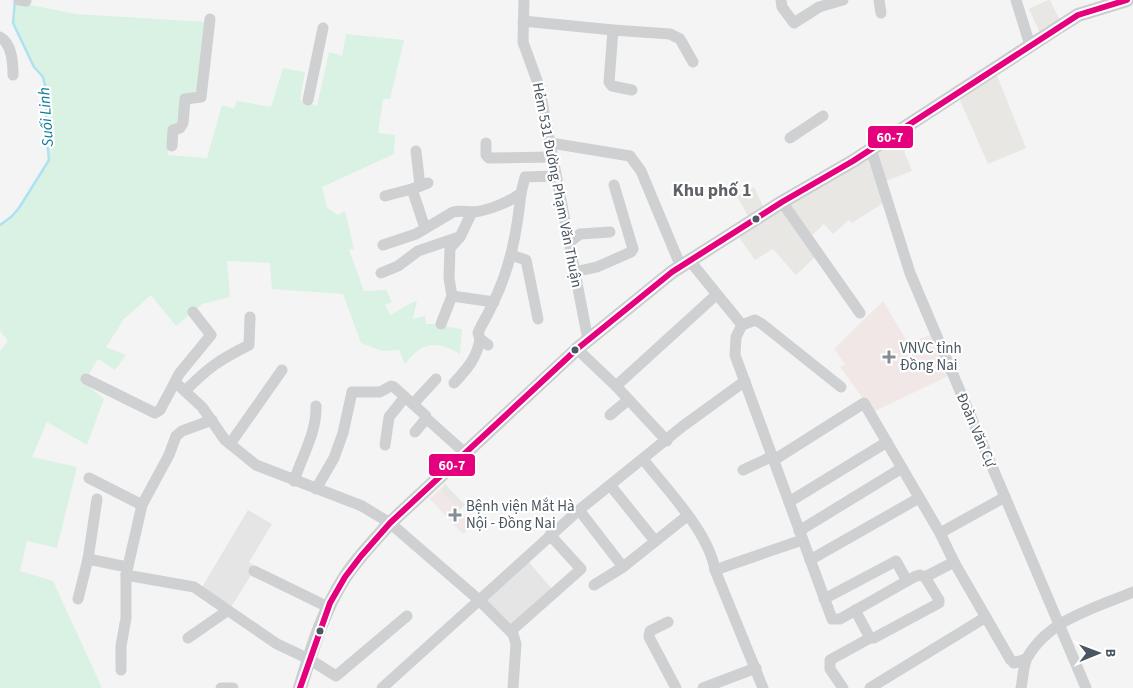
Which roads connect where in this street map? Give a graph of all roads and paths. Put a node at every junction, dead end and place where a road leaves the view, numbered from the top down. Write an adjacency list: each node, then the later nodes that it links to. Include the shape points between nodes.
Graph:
1 (524, 0): 9 (street, Hẻm 531 Đường Phạm Văn Thuận)
2 (781, 0): 3 (street, via 794,24 820,7)
3 (843, 0)
4 (879, 0): 7 (street)
5 (1016, 0): 13 (street)
6 (1127, 0): 13 (main road, via 1078,16)
7 (881, 13)
8 (210, 19): 22 (street, via 200,96 185,99 182,126 173,130)
9 (523, 21): 11 (street); 21 (street, Hẻm 531 Đường Phạm Văn Thuận, via 523,42 539,86)
10 (323, 28): 17 (street)
11 (613, 30): 14 (street, via 677,35); 16 (street, via 609,82 612,86)
12 (0, 37): 15 (street, via 6,40)
13 (1030, 45): 23 (main road)
14 (693, 62)
15 (14, 74)
16 (632, 90)
17 (308, 100)
18 (823, 116): 19 (street)
19 (790, 138)
20 (486, 142): 25 (street, via 488,158)
21 (551, 143): 25 (street, Hẻm 531 Đường Phạm Văn Thuận); 39 (street, via 630,156 641,171)
22 (172, 146)
23 (871, 150): 31 (main road); 81 (street, Đoàn Văn Cự, via 910,273)
24 (416, 151): 28 (street)
25 (553, 157): 26 (street, Hẻm 531 Đường Phạm Văn Thuận)
26 (556, 176): 29 (street, via 525,177); 36 (street, Hẻm 531 Đường Phạm Văn Thuận)
27 (614, 185): 40 (street, via 633,249 597,267)
28 (420, 186): 30 (street); 33 (street)
29 (521, 193): 32 (street, via 510,200); 38 (street, via 518,229)
30 (386, 196)
31 (782, 202): 39 (main road); 46 (street)
32 (472, 212): 33 (street, via 453,212); 35 (street)
33 (426, 228): 37 (street)
34 (610, 232): 36 (street, via 580,234)
35 (460, 237): 41 (street, via 418,251); 43 (street, via 449,252)
36 (568, 243): 40 (street, Hẻm 531 Đường Phạm Văn Thuận)
37 (384, 245)
38 (511, 255): 44 (street); 48 (street, via 526,260)
39 (686, 264): 42 (street); 51 (main road, via 642,294)
40 (574, 272): 51 (street, Hẻm 531 Đường Phạm Văn Thuận)
41 (381, 274)
42 (716, 295): 50 (street); 58 (street)
43 (452, 296): 44 (street); 49 (street)
44 (494, 302): 57 (street, via 478,333 484,342 471,365)
45 (193, 312): 56 (street, via 211,335)
46 (860, 313)
47 (250, 317): 60 (street, via 249,345 211,366)
48 (538, 319)
49 (441, 324)
50 (742, 325): 55 (street, via 735,346); 59 (street, via 754,320 762,324)
51 (582, 345): 58 (street); 72 (main road)
52 (282, 370): 70 (street)
53 (86, 379): 56 (street, via 155,413 160,410)
54 (436, 379): 62 (street)
55 (745, 381): 68 (street); 73 (street)
56 (175, 382): 60 (street)
57 (454, 383)
58 (616, 386): 61 (street)
59 (841, 387)
60 (185, 391): 66 (street)
61 (628, 400): 64 (street); 68 (street)
62 (409, 401): 65 (street); 71 (street, via 388,416); 80 (street, via 391,386 380,392 352,392 334,458)
63 (316, 406): 78 (street, via 314,432)
64 (610, 415)
65 (426, 418): 67 (street); 72 (street)
66 (212, 420): 70 (street); 85 (street, via 176,436)
67 (415, 432)
68 (667, 441): 74 (street)
69 (887, 442): 73 (street, via 864,403); 75 (street); 84 (street)
70 (230, 444): 78 (street, via 256,464)
71 (385, 445)
72 (465, 453): 88 (main road)
73 (773, 458): 76 (street); 84 (street)
74 (643, 459): 79 (street); 87 (street)
75 (902, 468): 82 (street); 91 (street)
76 (743, 470)
77 (89, 478): 85 (street)
78 (294, 481): 80 (street)
79 (610, 485): 86 (street); 92 (street)
80 (316, 489): 88 (street, via 362,506)
81 (1005, 497): 89 (street); 113 (street, Đoàn Văn Cự)
82 (919, 498): 89 (street); 94 (street)
83 (98, 499): 93 (street)
84 (789, 502): 91 (street)
85 (142, 505): 98 (street)
86 (579, 510): 90 (street); 96 (street)
87 (687, 516): 92 (street); 97 (street, via 706,545)
88 (390, 523): 106 (street); 107 (main road, via 346,576)
89 (940, 534): 95 (street)
90 (550, 535): 106 (street); 114 (street, via 581,569)
91 (801, 536): 94 (street); 97 (street)
92 (655, 541): 96 (street)
93 (88, 559): 98 (street); 105 (street)
94 (810, 560): 104 (street)
95 (954, 562): 100 (street); 111 (street)
96 (623, 567): 102 (street)
97 (715, 570): 119 (street)
98 (126, 571): 108 (street, via 194,587); 120 (street)
99 (254, 571): 107 (street)
100 (925, 577): 101 (street, via 918,575); 116 (street, via 939,603)
101 (907, 581): 104 (street, via 896,561); 109 (street)
102 (594, 585)
103 (1133, 592): 113 (street)
104 (824, 599): 109 (street, via 832,619 840,619)
105 (78, 600)
106 (479, 600): 114 (street); 124 (street)
107 (328, 607): 117 (main road)
108 (227, 610): 115 (street); 117 (street, via 277,644)
109 (855, 610): 116 (street)
110 (407, 616): 117 (street, via 338,675)
111 (986, 617): 118 (street, via 1012,662); 130 (street)
112 (668, 622): 126 (street, via 650,631 649,637)
113 (1059, 623): 118 (street); 132 (street, Đoàn Văn Cự)
114 (511, 631): 125 (street, via 516,644)
115 (188, 638)
116 (870, 638): 129 (street, via 830,660 830,669)
117 (309, 659): 123 (main road)
118 (1026, 659): 131 (street)
119 (756, 668): 127 (street); 128 (street)
120 (122, 670)
121 (221, 688): 122 (street)
122 (233, 688)
123 (300, 688)
124 (382, 688)
125 (513, 688)
126 (676, 688)
127 (703, 688)
128 (763, 688)
129 (843, 688)
130 (870, 688)
131 (1021, 688)
132 (1086, 688)

